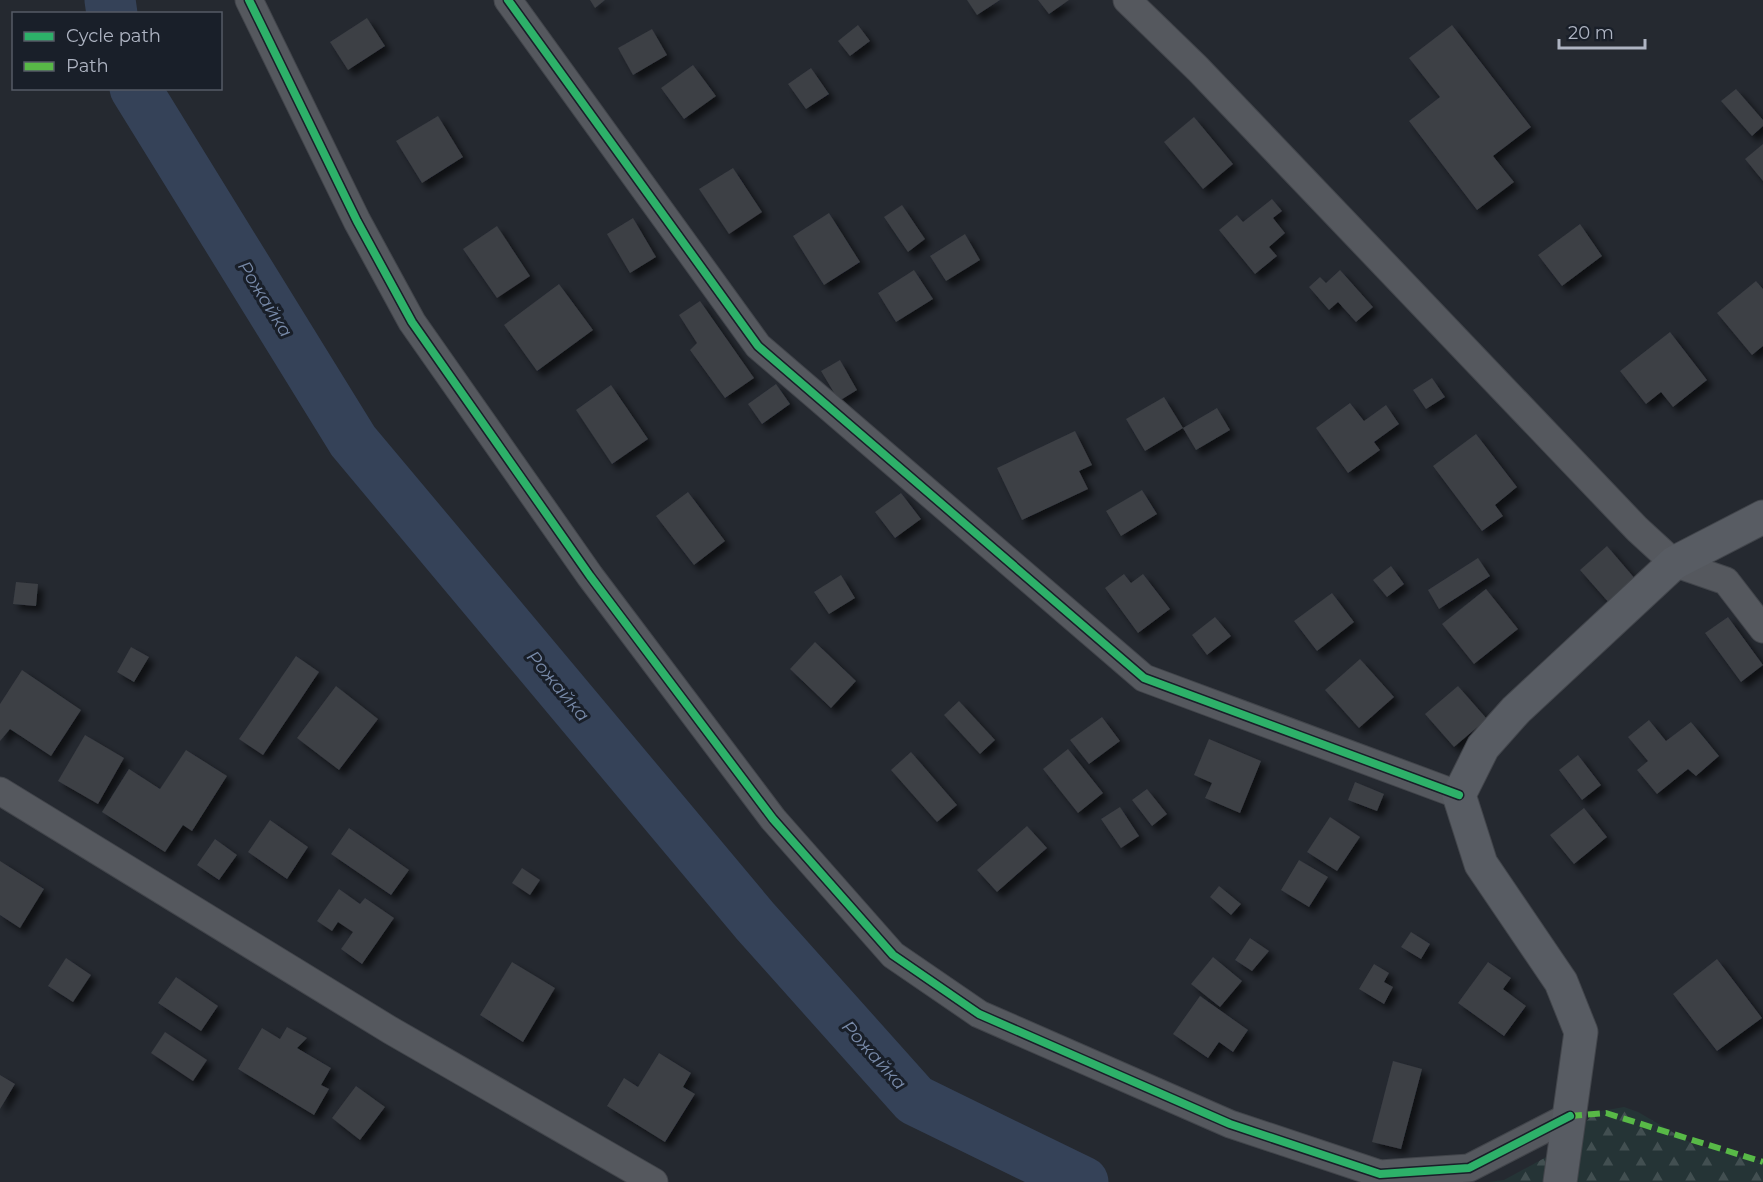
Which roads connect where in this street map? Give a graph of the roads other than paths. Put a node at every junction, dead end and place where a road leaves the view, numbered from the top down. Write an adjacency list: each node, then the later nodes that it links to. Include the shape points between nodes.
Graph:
1 (249, 0): 9 (street, via 357,221 412,322 590,576 773,819 893,955 979,1014 1230,1124 1380,1174 1469,1168)
2 (508, 0): 8 (street, via 758,346 1144,678)
3 (1127, 0): 5 (street)
4 (1763, 517): 5 (street)
5 (1674, 563): 6 (street, via 1726,581); 8 (street, via 1516,710 1483,747)
6 (1763, 628)
7 (0, 791): 10 (street, via 390,1029)
8 (1459, 795): 9 (street, via 1481,864 1561,982 1581,1032)
9 (1570, 1116): 11 (street)
10 (654, 1182)
11 (1560, 1182)

